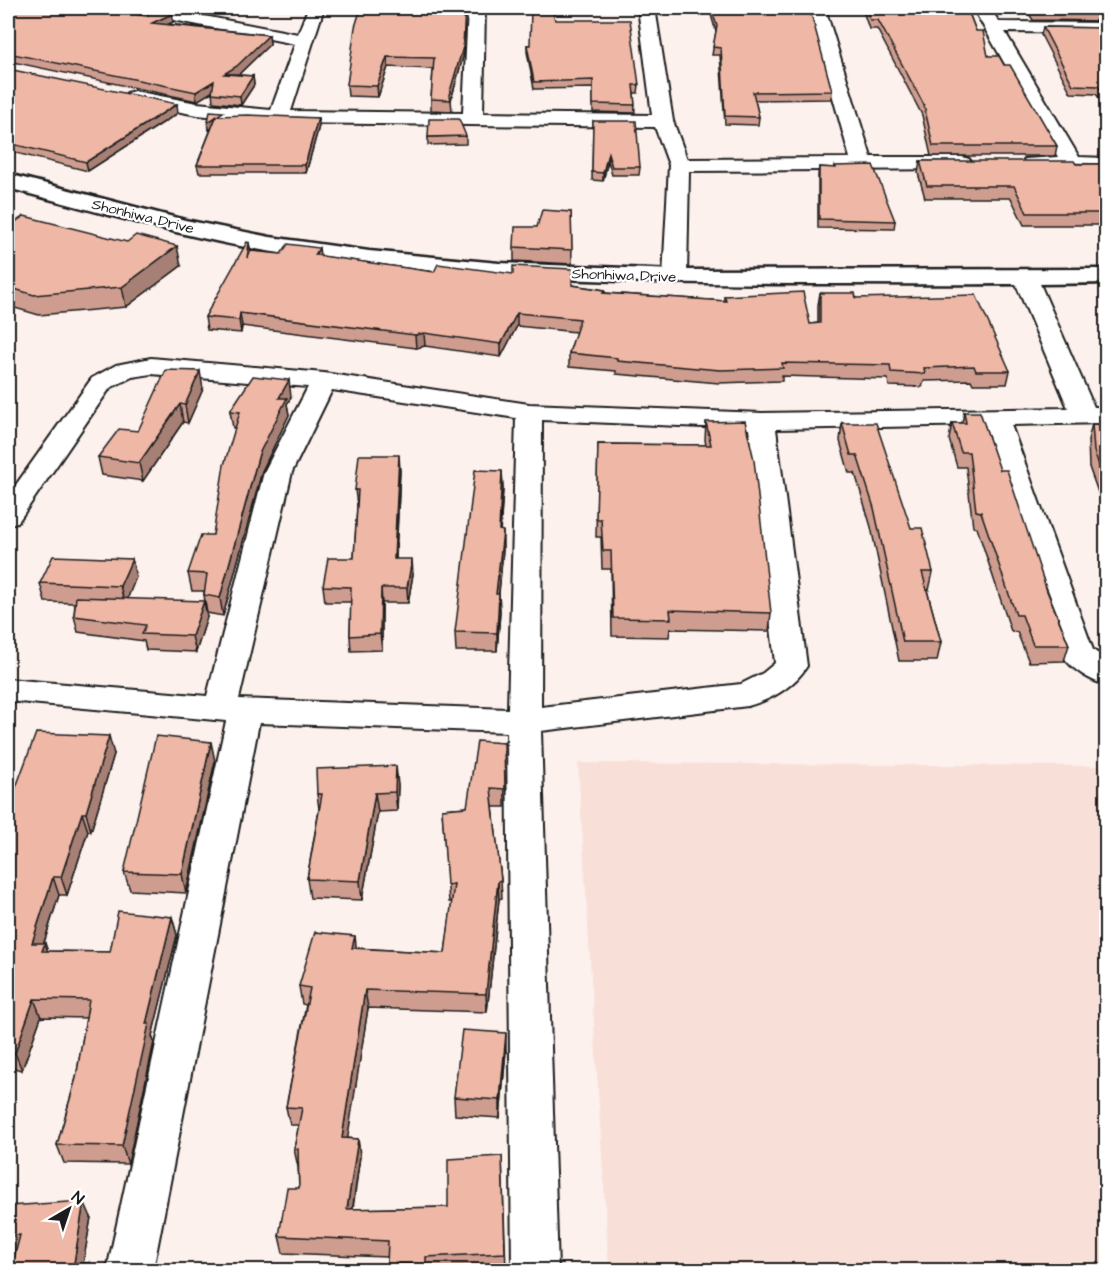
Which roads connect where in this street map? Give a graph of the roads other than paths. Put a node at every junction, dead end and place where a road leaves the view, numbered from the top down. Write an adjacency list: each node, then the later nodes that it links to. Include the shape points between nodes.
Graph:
1 (138, 8): 9 (street)
2 (316, 8): 9 (street)
3 (477, 8): 12 (street)
4 (646, 8): 13 (street)
5 (817, 8): 14 (street)
6 (982, 8): 7 (street)
7 (995, 27): 8 (street); 17 (street)
8 (1107, 28)
9 (305, 41): 11 (street)
10 (116, 93): 11 (street, via 197,109)
11 (279, 117): 12 (street)
12 (473, 120): 13 (street)
13 (663, 121): 19 (street)
14 (862, 163): 15 (street); 19 (street)
15 (978, 163)
16 (1013, 163): 17 (street)
17 (1072, 163): 18 (street)
18 (1107, 164)
19 (679, 165): 22 (street)
20 (8, 182): 22 (street, Shonhiwa Drive, via 184,227 270,244 500,270)
21 (1107, 276): 23 (street, Shonhiwa Drive)
22 (675, 277): 23 (street, Shonhiwa Drive)
23 (1025, 277): 26 (street)
24 (324, 381): 25 (street); 29 (street, via 151,366 126,370 101,382); 32 (street, via 278,472)
25 (529, 412): 28 (street); 33 (street)
26 (1095, 415): 27 (street)
27 (995, 416): 28 (street); 30 (street, via 1079,656)
28 (762, 421): 33 (street, via 791,666 748,695)
29 (8, 512)
30 (1107, 674)
31 (8, 690): 32 (street)
32 (232, 710): 33 (street); 34 (street)
33 (524, 720): 35 (street)
34 (130, 1270)
35 (535, 1270)

